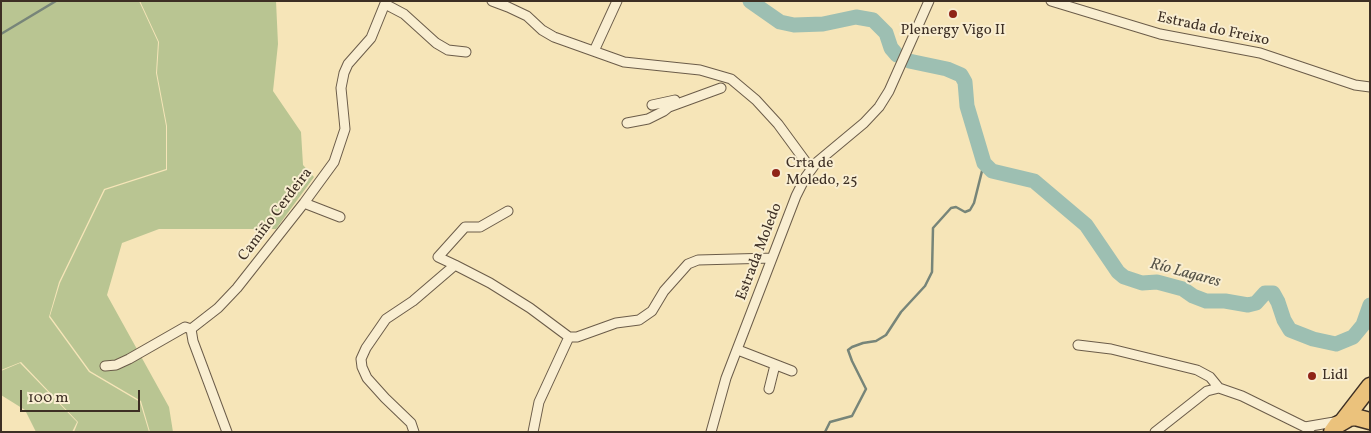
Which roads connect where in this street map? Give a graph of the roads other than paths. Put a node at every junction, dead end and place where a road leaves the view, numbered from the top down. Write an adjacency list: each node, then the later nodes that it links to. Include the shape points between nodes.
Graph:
1 (492, 1): 6 (street, via 526,16 554,37)
2 (617, 1): 6 (street)
3 (929, 1): 13 (street, Estrada Moledo, via 879,107)
4 (1051, 1): 10 (street, Estrada do Freixo, via 1160,34 1260,53)
5 (385, 2): 7 (street, via 404,14 436,43 448,50); 14 (street, Camiño Cerdeira, via 371,38 344,73 341,88 345,129 342,143 334,162)
6 (594, 51): 8 (street, via 624,62 700,70)
7 (466, 52)
8 (730, 79): 9 (street); 13 (street, via 778,124)
9 (720, 88): 11 (street, via 702,88); 12 (street, via 669,106 648,119)
10 (1370, 88)
11 (652, 106)
12 (627, 123)
13 (811, 169): 17 (street, Estrada Moledo, via 796,196)
14 (304, 203): 16 (street); 19 (street, Camiño Cerdeira, via 237,288)
15 (508, 211): 18 (street, via 480,227 465,227 438,257)
16 (340, 217)
17 (772, 258): 20 (street, via 698,260 688,264 664,291 652,311 639,320 616,323); 22 (street, Estrada Moledo)
18 (455, 265): 20 (street, via 530,308); 34 (street, via 386,319 361,359 371,382 411,423)
19 (191, 329): 24 (street, Camiño Cerdeira, via 185,327 129,359); 33 (street)
20 (569, 337): 35 (street, via 539,402)
21 (1078, 345): 27 (street, via 1111,349 1197,370 1210,377)
22 (738, 350): 23 (street); 36 (street, Estrada Moledo, via 726,378)
23 (775, 364): 25 (street); 28 (street)
24 (105, 366)
25 (792, 371)
26 (1370, 386): 30 (highway)
27 (1219, 388): 32 (street); 37 (street, via 1207,391)
28 (769, 389)
29 (1370, 392): 31 (highway)
30 (1338, 426): 31 (highway, via 1355,417); 32 (street)
31 (1365, 426)
32 (1308, 429)
33 (227, 432)
34 (414, 432)
35 (533, 432)
36 (711, 432)
37 (1155, 432)

